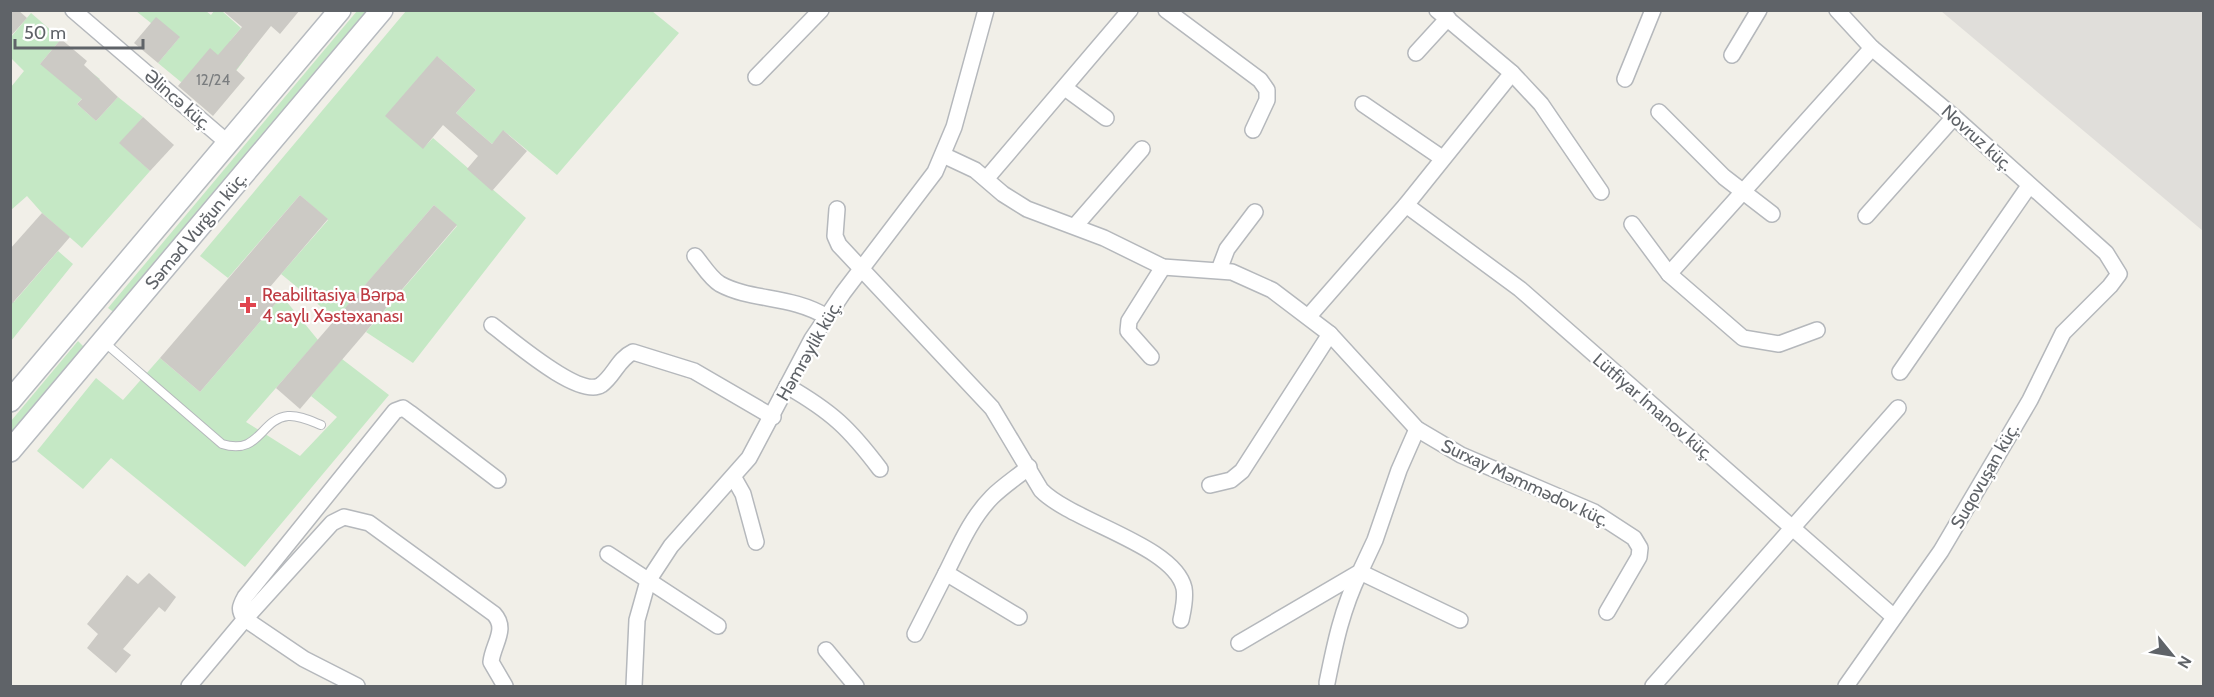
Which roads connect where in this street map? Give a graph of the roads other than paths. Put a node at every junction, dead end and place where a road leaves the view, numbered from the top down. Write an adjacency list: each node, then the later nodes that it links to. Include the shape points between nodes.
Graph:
1 (74, 10): 24 (street, Əlincə küç.)
2 (340, 10): 24 (main road, Səməd Vurğun küç.)
3 (382, 10): 51 (main road, Səməd Vurğun küç.)
4 (821, 10): 16 (street)
5 (986, 10): 26 (street, Həmrəylik küç.)
6 (1130, 10): 18 (street)
7 (1166, 10): 23 (street, via 1260,80 1267,90 1267,100)
8 (1653, 10): 17 (street)
9 (1759, 10): 14 (street)
10 (1837, 10): 12 (street, Novruz küç.)
11 (1442, 14): 13 (street); 15 (street)
12 (1872, 48): 21 (street, Novruz küç.); 30 (street)
13 (1416, 53)
14 (1732, 56)
15 (1512, 73): 27 (street); 31 (street, via 1540,104)
16 (756, 77)
17 (1625, 79)
18 (1065, 88): 22 (street); 28 (street)
19 (1363, 104): 27 (street)
20 (1659, 112): 30 (street)
21 (1954, 117): 29 (street, Novruz küç.); 36 (street)
22 (1106, 118)
23 (1252, 130)
24 (228, 143): 47 (main road, Səməd Vurğun küç.)
25 (1142, 149): 38 (street)
26 (943, 155): 28 (street, Surxay Məmmədov küç.); 42 (street, Həmrəylik küç., via 922,191)
27 (1442, 158): 32 (street)
28 (987, 178): 38 (street, Surxay Məmmədov küç., via 1027,209)
29 (2029, 186): 40 (street, Novruz küç.); 53 (street)
30 (1741, 191): 35 (street); 44 (street)
31 (1601, 192)
32 (1406, 205): 46 (street); 66 (street, Lütfiyar İmanov küç., via 1520,289)
33 (837, 209): 42 (street, via 835,236)
34 (1255, 212): 43 (street, via 1227,249)
35 (1772, 214)
36 (1866, 216)
37 (1632, 224): 44 (street)
38 (1075, 226): 41 (street, Surxay Məmmədov küç.)
39 (695, 256): 45 (street, via 718,283 802,304)
40 (2116, 266): 74 (street, Suqovuşan küç., via 2116,280 2063,333 2030,400 1941,551)
41 (1163, 267): 43 (street, Surxay Məmmədov küç.); 52 (street, via 1129,321 1128,331)
42 (861, 269): 45 (street, Həmrəylik küç.); 61 (street, via 992,408)
43 (1219, 270): 46 (street, Surxay Məmmədov küç., via 1248,277)
44 (1669, 274): 49 (street, via 1743,338 1779,344)
45 (827, 316): 54 (street, Həmrəylik küç.)
46 (1309, 316): 50 (street, Surxay Məmmədov küç.)
47 (79, 320): 51 (main road); 55 (main road, Səməd Vurğun küç.)
48 (492, 325): 57 (street, via 566,379 586,388 601,385 624,356 633,352 694,371)
49 (1817, 330)
50 (1330, 334): 59 (street, Surxay Məmmədov küç.); 65 (street, via 1242,471 1231,480)
51 (103, 341): 58 (lane, via 222,444 235,448 247,445 281,418 290,416); 60 (main road, Səməd Vurğun küç.)
52 (1151, 357)
53 (1900, 372)
54 (787, 386): 57 (street, Həmrəylik küç.); 62 (street, via 850,430)
55 (10, 401)
56 (1898, 408): 66 (street)
57 (772, 417): 63 (street, Həmrəylik küç.)
58 (321, 425)
59 (1417, 429): 70 (street); 72 (street, Surxay Məmmədov küç., via 1461,455 1594,512 1634,538 1640,548 1639,557)
60 (10, 451)
61 (1029, 467): 69 (street, via 988,501); 77 (street, via 1051,500 1132,539 1174,572 1184,586)
62 (880, 470)
63 (734, 478): 67 (street, via 743,494); 71 (street, Həmrəylik küç., via 671,546)
64 (498, 480): 75 (street, via 403,408 394,411 246,597 240,606)
65 (1210, 485)
66 (1792, 527): 74 (street, Lütfiyar İmanov küç.); 88 (street)
67 (756, 542)
68 (609, 554): 71 (street)
69 (946, 573): 73 (street); 79 (street)
70 (1360, 573): 76 (street); 80 (street); 82 (street, via 1338,627)
71 (648, 580): 78 (street); 86 (street, Həmrəylik küç., via 637,621)
72 (1607, 612)
73 (1019, 617)
74 (1894, 617): 89 (street, Suqovuşan küç.)
75 (245, 619): 83 (street, via 304,659); 84 (street); 85 (street, via 332,523 344,517 355,518 369,524 500,620 501,631 491,662)
76 (1460, 620)
77 (1181, 621)
78 (718, 626)
79 (915, 634)
80 (1239, 643)
81 (826, 650): 87 (street)
82 (1327, 683)
83 (357, 686)
84 (189, 687)
85 (506, 687)
86 (634, 687)
87 (856, 687)
88 (1653, 687)
89 (1846, 687)

